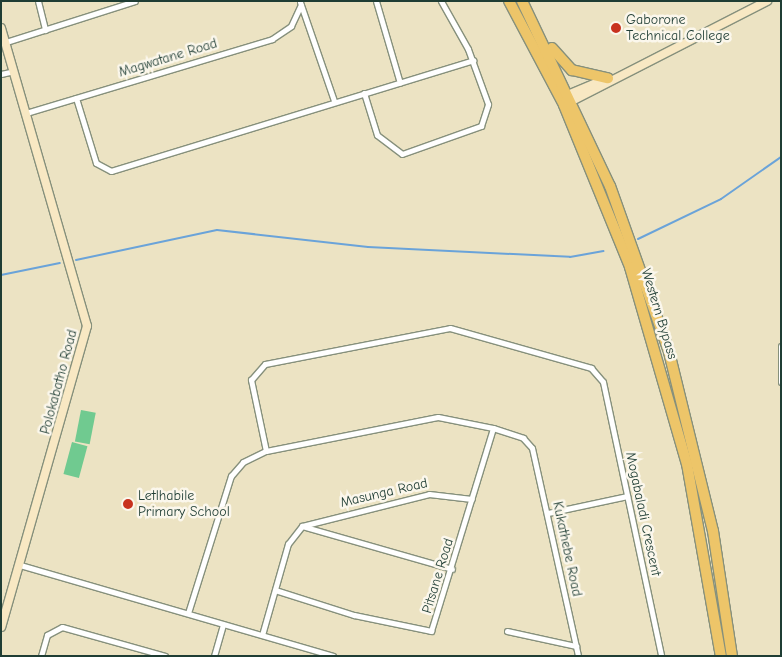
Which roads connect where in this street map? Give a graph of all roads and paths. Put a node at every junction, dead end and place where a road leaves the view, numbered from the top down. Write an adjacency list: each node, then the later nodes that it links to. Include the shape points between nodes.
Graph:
1 (38, 1): 10 (street)
2 (135, 1): 10 (street)
3 (376, 1): 17 (street)
4 (441, 1): 12 (street)
5 (509, 1): 20 (highway, Western Bypass)
6 (767, 1): 14 (street)
7 (301, 3): 19 (street, Magwatane Road, via 291,26 272,39); 21 (street)
8 (523, 3): 16 (highway, via 564,64 581,74); 20 (highway, Western Bypass)
9 (1, 28): 11 (street, Polokabatho Road)
10 (45, 30): 11 (street)
11 (6, 42): 13 (street, Polokabatho Road)
12 (473, 60): 17 (street); 18 (street, via 488,108 481,126 406,155 377,136)
13 (14, 71): 15 (street); 22 (street, Polokabatho Road)
14 (624, 73): 16 (street); 20 (street)
15 (1, 74)
16 (608, 78): 20 (street)
17 (400, 83): 18 (street)
18 (364, 93): 21 (street)
19 (76, 98): 21 (street, via 96,163 106,171); 22 (street, Magwatane Road)
20 (567, 99): 47 (highway, Western Bypass, via 630,268 661,364 693,493); 48 (highway, Western Bypass, via 637,256 669,352 713,532)
21 (334, 101)
22 (26, 113): 31 (street, Polokabatho Road, via 87,326)
23 (781, 346): 24 (street)
24 (781, 382)
25 (493, 428): 26 (street, via 426,418); 28 (street, Pitsane Road); 29 (street, Kukathebe Road, via 523,438 532,448)
26 (266, 452): 27 (street, Mogabaladi Crescent, via 251,380 258,367 450,328 591,368 600,377); 34 (street, via 243,462 231,476)
27 (627, 496): 29 (street); 46 (street, Mogabaladi Crescent)
28 (472, 499): 30 (street, Masunga Road, via 429,494); 32 (street, Pitsane Road)
29 (548, 513): 40 (street, Kukathebe Road)
30 (302, 526): 32 (street); 33 (street, via 288,544)
31 (20, 565): 34 (street); 35 (street, Polokabatho Road)
32 (452, 569): 33 (street, Pitsane Road, via 434,628 426,633)
33 (275, 590): 39 (street)
34 (188, 613): 36 (street)
35 (3, 617): 37 (street, Polokabatho Road)
36 (223, 624): 39 (street); 43 (street)
37 (1, 627)
38 (507, 631): 40 (street)
39 (262, 635): 44 (street)
40 (576, 646): 45 (street, Kukathebe Road)
41 (42, 656): 42 (street, via 53,629 62,627)
42 (165, 656)
43 (214, 656)
44 (333, 656)
45 (578, 656)
46 (662, 656)
47 (721, 656)
48 (732, 656)

